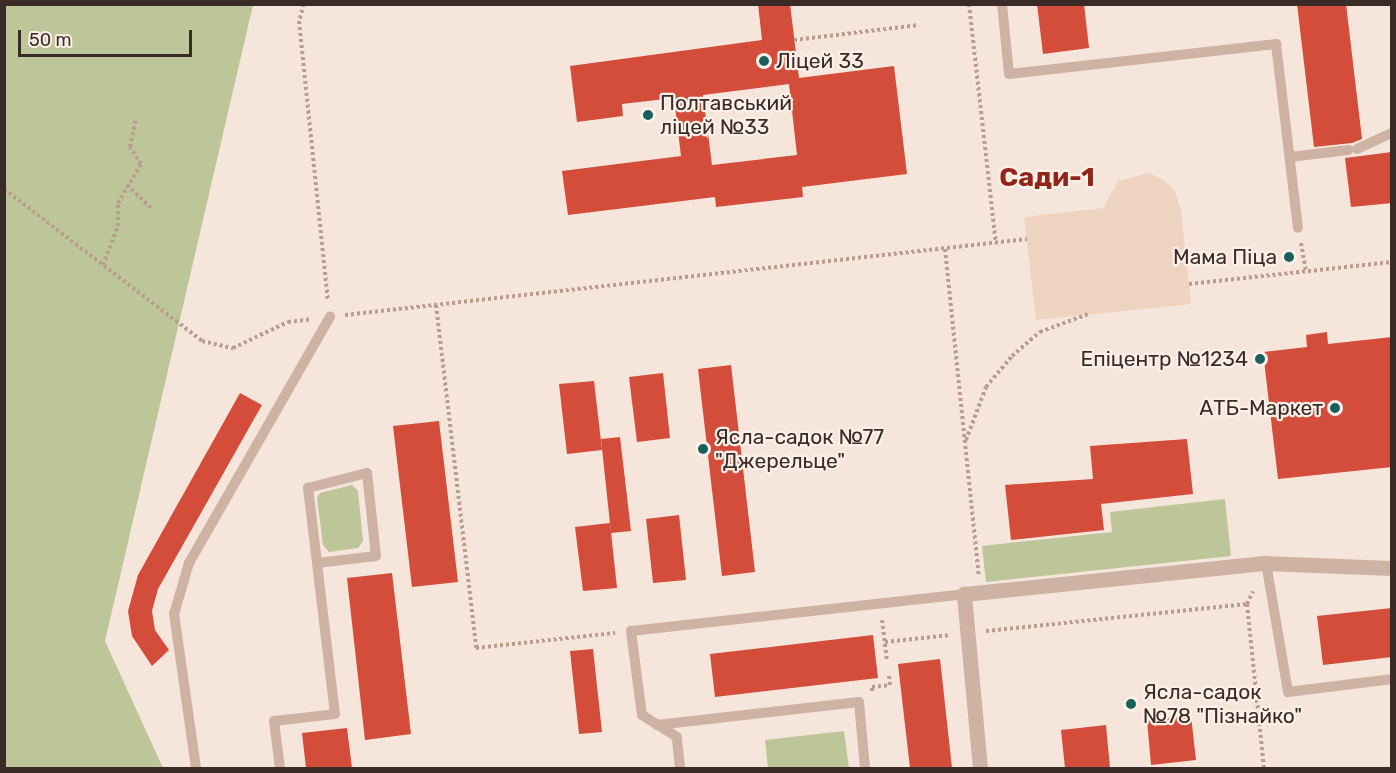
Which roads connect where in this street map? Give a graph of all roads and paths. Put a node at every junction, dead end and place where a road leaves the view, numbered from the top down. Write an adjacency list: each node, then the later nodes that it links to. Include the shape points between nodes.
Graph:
1 (304, 4): 22 (path, via 299,21)
2 (969, 4): 14 (path)
3 (1002, 4): 8 (lane, via 1009,74 1276,44)
4 (919, 25): 5 (path)
5 (794, 40)
6 (136, 119): 9 (path, via 130,147 141,164)
7 (1392, 133): 8 (lane, via 1353,150)
8 (1290, 158): 12 (lane)
9 (127, 185): 11 (path); 17 (path, via 118,203 118,226)
10 (4, 189): 17 (path)
11 (151, 208)
12 (1298, 228): 18 (path)
13 (1027, 239): 14 (path)
14 (996, 243): 15 (path)
15 (945, 249): 20 (path); 23 (path)
16 (1392, 262): 18 (path)
17 (103, 265): 22 (path, via 202,341 232,348 288,322)
18 (1306, 272): 19 (path)
19 (1189, 284)
20 (436, 305): 22 (path); 31 (path, via 476,648)
21 (1088, 314): 23 (path, via 1040,332 1012,356 986,387)
22 (330, 317): 39 (lane, via 189,563 174,615)
23 (965, 442): 27 (path)
24 (317, 563): 24 (lane, via 376,556 367,472 308,488); 40 (lane, via 335,714 274,721)
25 (1266, 563): 26 (street); 27 (street); 30 (path); 36 (lane, via 1288,692)
26 (1392, 568)
27 (981, 591): 28 (street)
28 (964, 594): 29 (lane); 32 (street)
29 (881, 603): 31 (lane); 33 (path)
30 (1247, 604): 32 (path); 44 (path)
31 (631, 631): 38 (lane, via 642,715)
32 (968, 633): 33 (path); 43 (street)
33 (885, 642): 34 (path)
34 (887, 661)
35 (889, 675): 37 (path, via 890,685 872,687)
36 (1392, 679)
37 (873, 698)
38 (657, 725): 41 (lane, via 677,737); 42 (lane, via 859,702)
39 (196, 768)
40 (280, 768)
41 (680, 768)
42 (865, 768)
43 (980, 768)
44 (1264, 768)

